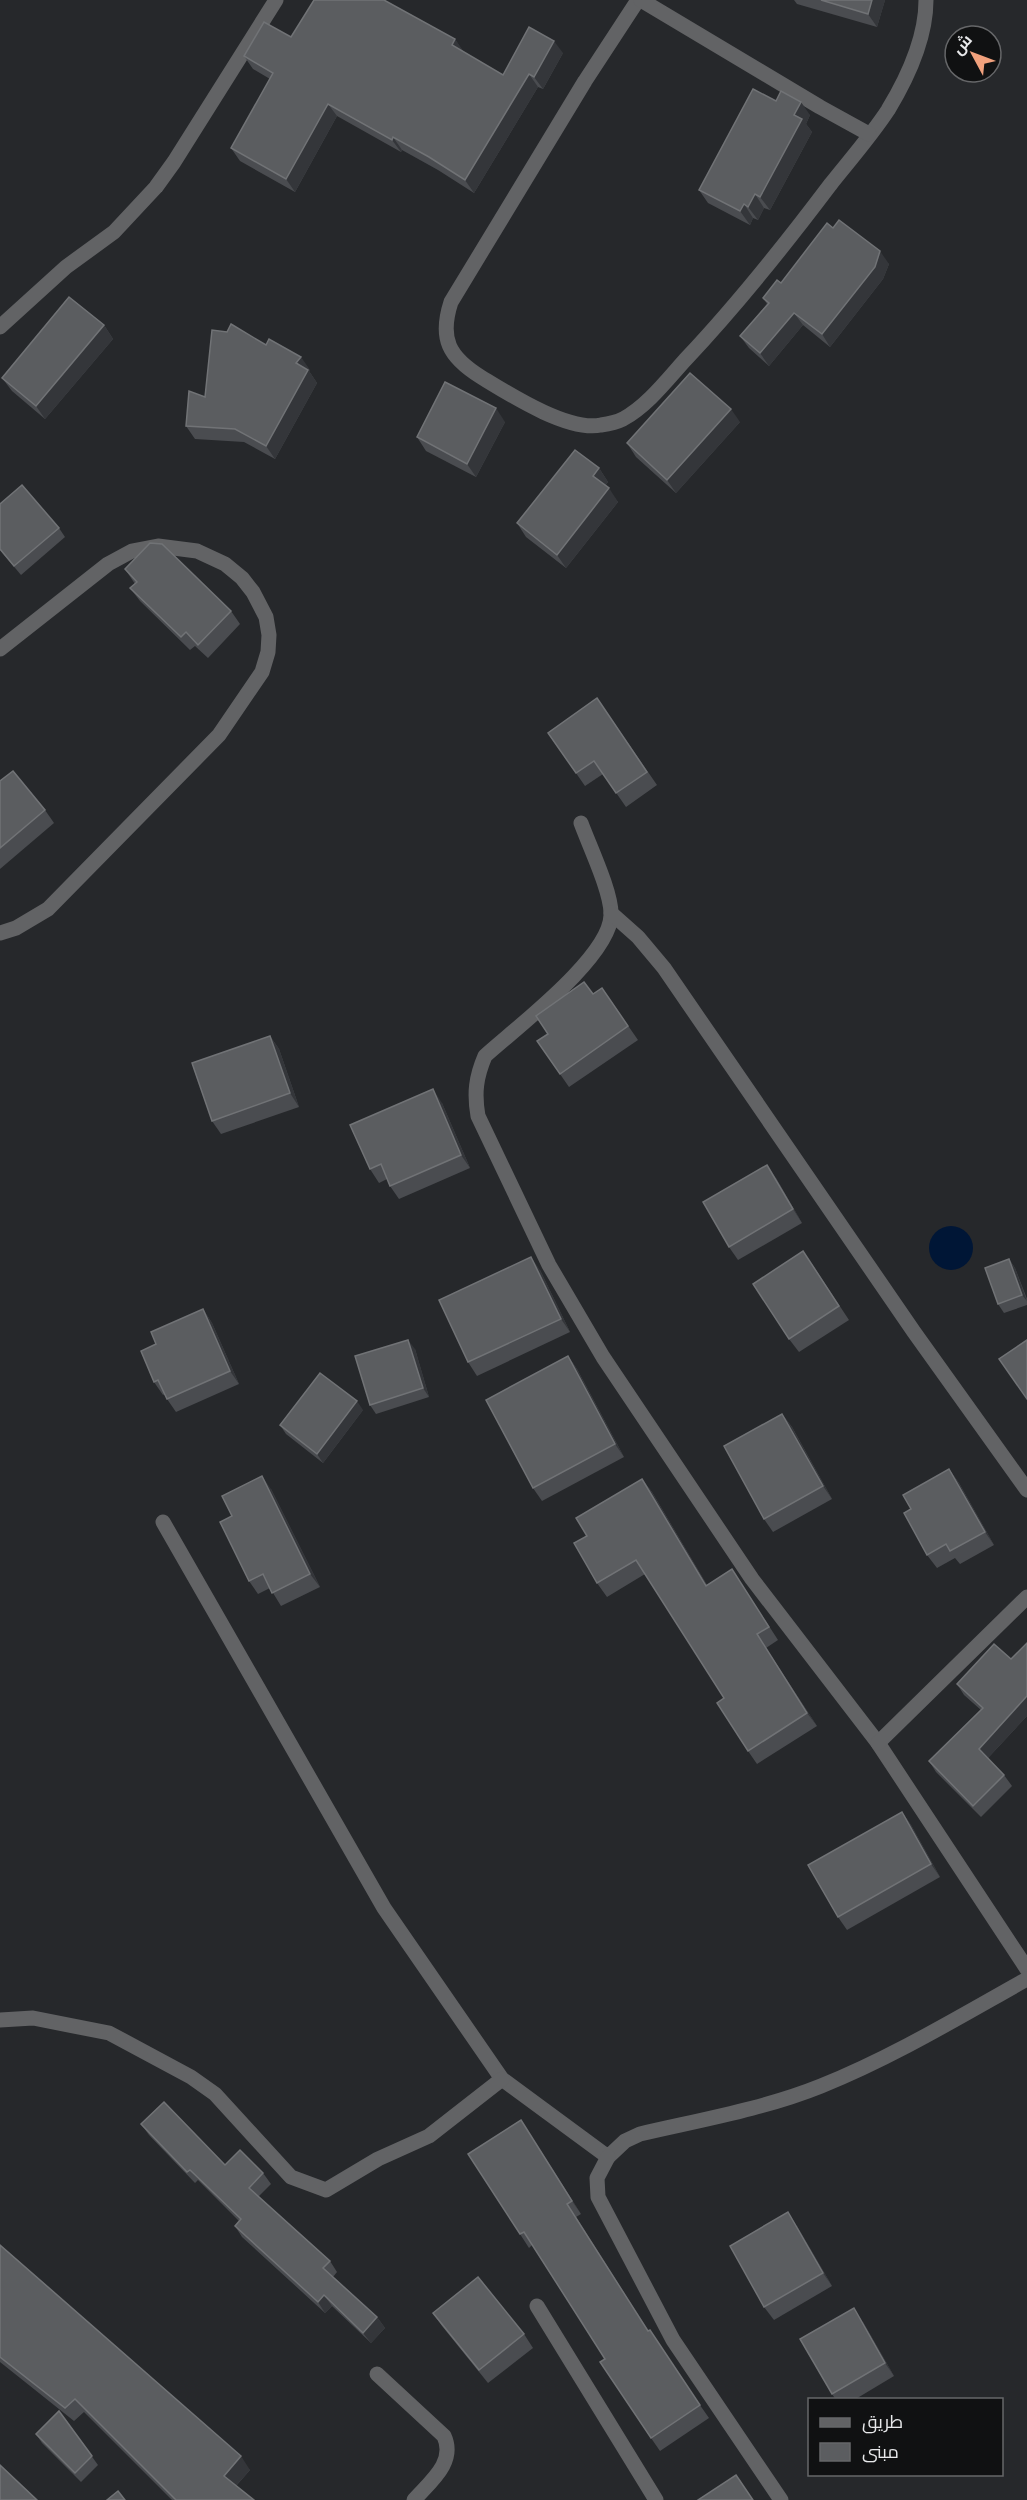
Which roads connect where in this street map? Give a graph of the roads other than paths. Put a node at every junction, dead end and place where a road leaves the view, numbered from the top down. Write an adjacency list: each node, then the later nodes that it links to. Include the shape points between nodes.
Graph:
1 (276, 0): 6 (street, via 156,187 114,232 66,267)
2 (639, 0): 4 (street); 5 (street, via 585,81 451,302 445,327 446,342 454,355 515,398 579,425 598,426 622,419 652,396 708,336)
3 (926, 0): 5 (street, via 918,47 887,110)
4 (661, 5): 5 (street)
5 (869, 134)
6 (0, 327)
7 (0, 649): 10 (street, via 108,564 132,551 158,546 196,551 225,564 253,592 266,617 269,635 261,672 219,735 48,909)
8 (581, 824): 9 (street)
9 (611, 913): 11 (street, via 664,968); 14 (street, via 605,937 583,967 485,1056 474,1094 478,1116 549,1265 603,1357 752,1579)
10 (0, 933)
11 (1027, 1490)
12 (163, 1521): 18 (street, via 384,1908)
13 (1027, 1597): 14 (street)
14 (878, 1743): 15 (street)
15 (1027, 1969)
16 (1027, 1979): 19 (street, via 894,2053 819,2087 640,2134 625,2141)
17 (0, 2020): 18 (street, via 33,2019 109,2033 215,2094 291,2177 326,2190 378,2159 429,2136)
18 (502, 2079): 19 (street)
19 (608, 2157): 24 (street, via 597,2178 598,2197 673,2340)
20 (537, 2306): 23 (street)
21 (377, 2374): 22 (street, via 444,2436 449,2446 442,2468)
22 (414, 2500)
23 (656, 2500)
24 (781, 2500)

